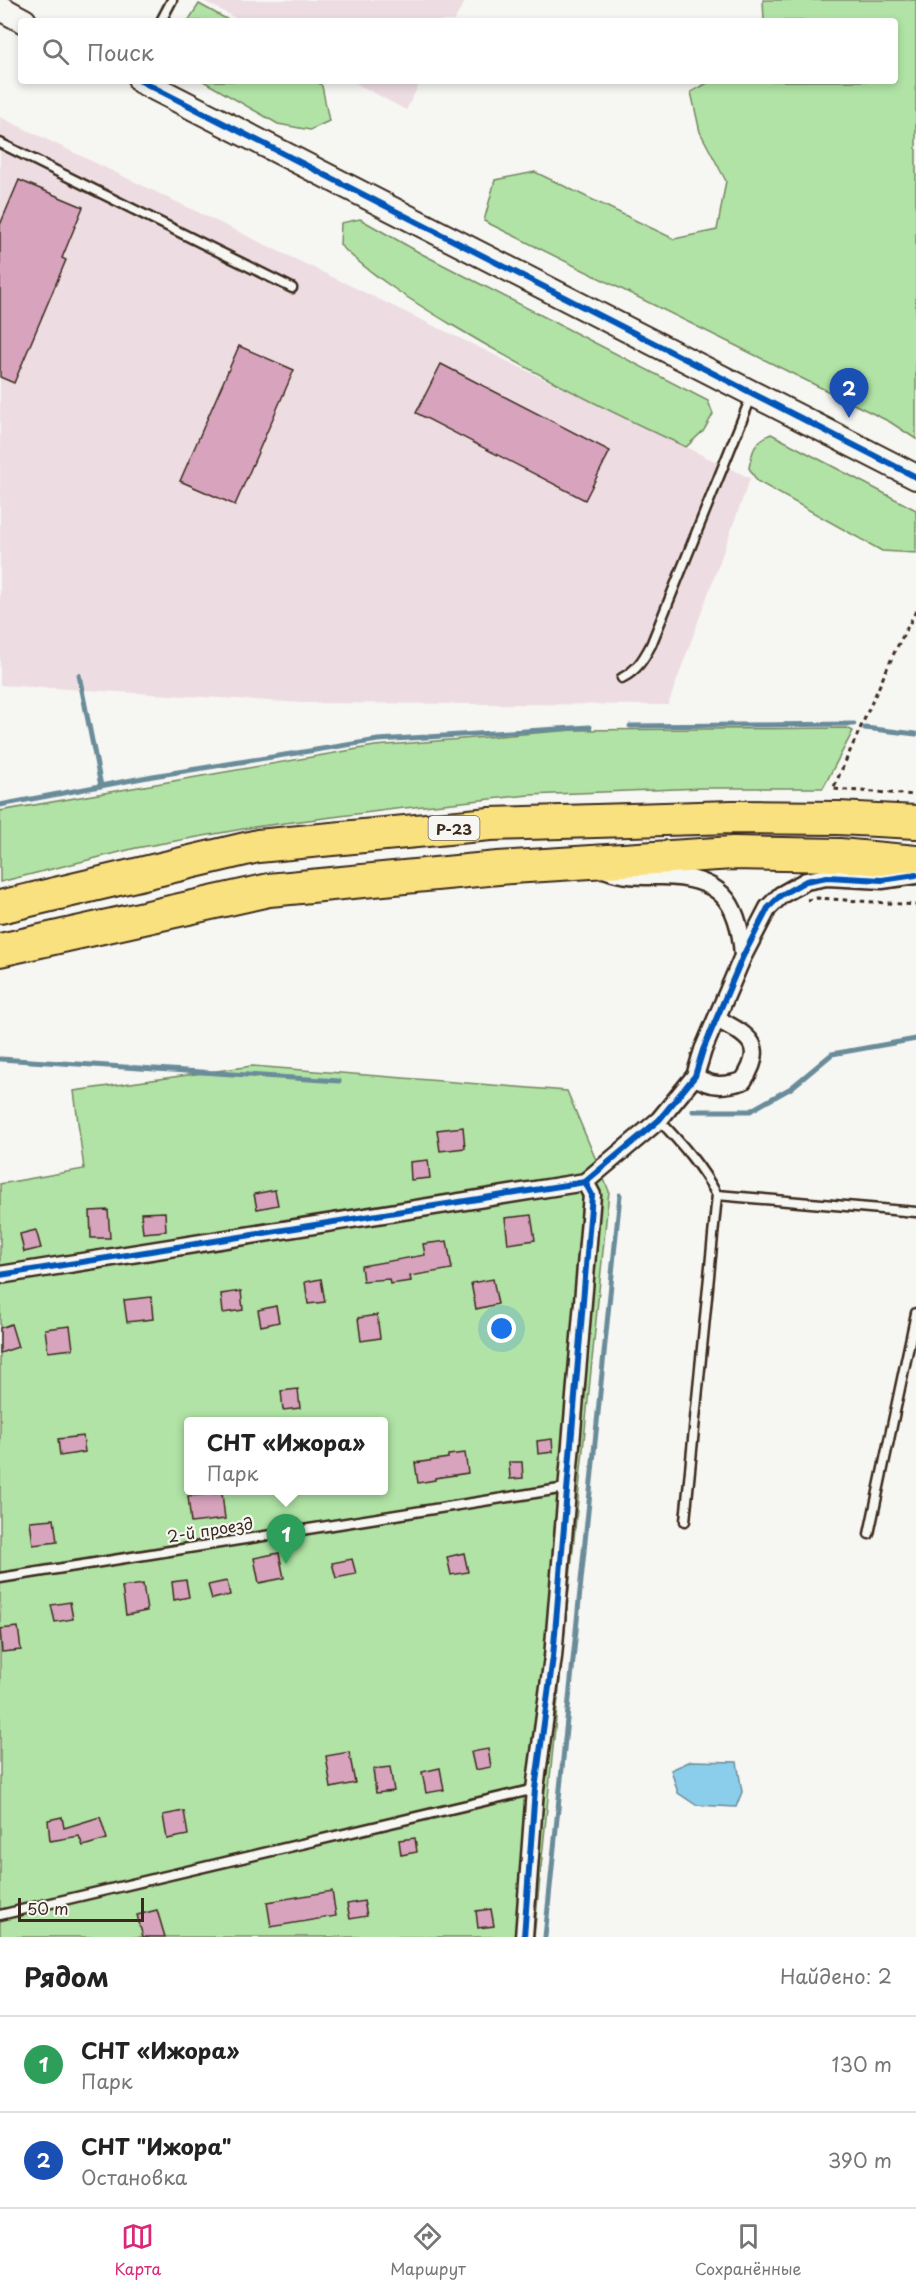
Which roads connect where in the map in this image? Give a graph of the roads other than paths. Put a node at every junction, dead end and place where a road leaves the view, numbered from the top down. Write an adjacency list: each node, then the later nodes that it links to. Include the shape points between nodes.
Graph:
1 (172, 0): 4 (lane)
2 (0, 9): 3 (street)
3 (18, 18)
4 (163, 18)
5 (147, 84): 8 (street)
6 (0, 143): 7 (lane)
7 (292, 288)
8 (752, 394): 9 (street); 10 (lane, via 651,645 634,671)
9 (916, 477)
10 (622, 678)
11 (916, 822): 15 (highway, Р-23, via 733,817 490,824 258,846)
12 (585, 861): 13 (highway, via 733,852); 16 (highway, via 269,891); 17 (street, via 622,875 674,876 714,886 733,907)
13 (916, 862)
14 (916, 875): 17 (street, via 882,880 827,877 792,887 768,908)
15 (0, 907)
16 (0, 950)
17 (743, 956): 18 (street)
18 (717, 1019): 19 (street); 19 (street, via 747,1037 753,1046 753,1065 743,1081 729,1085 716,1086)
19 (695, 1076): 20 (street)
20 (659, 1120): 21 (street); 22 (lane, via 689,1151)
21 (585, 1182): 24 (street); 26 (street, via 592,1195)
22 (717, 1195): 23 (lane); 27 (lane)
23 (916, 1212)
24 (0, 1275)
25 (916, 1313): 28 (lane)
26 (566, 1488): 29 (lane, 2-й проезд); 30 (street, via 553,1657)
27 (685, 1521)
28 (869, 1534)
29 (0, 1578)
30 (535, 1789): 31 (lane); 32 (street)
31 (0, 1915)
32 (524, 1937)

